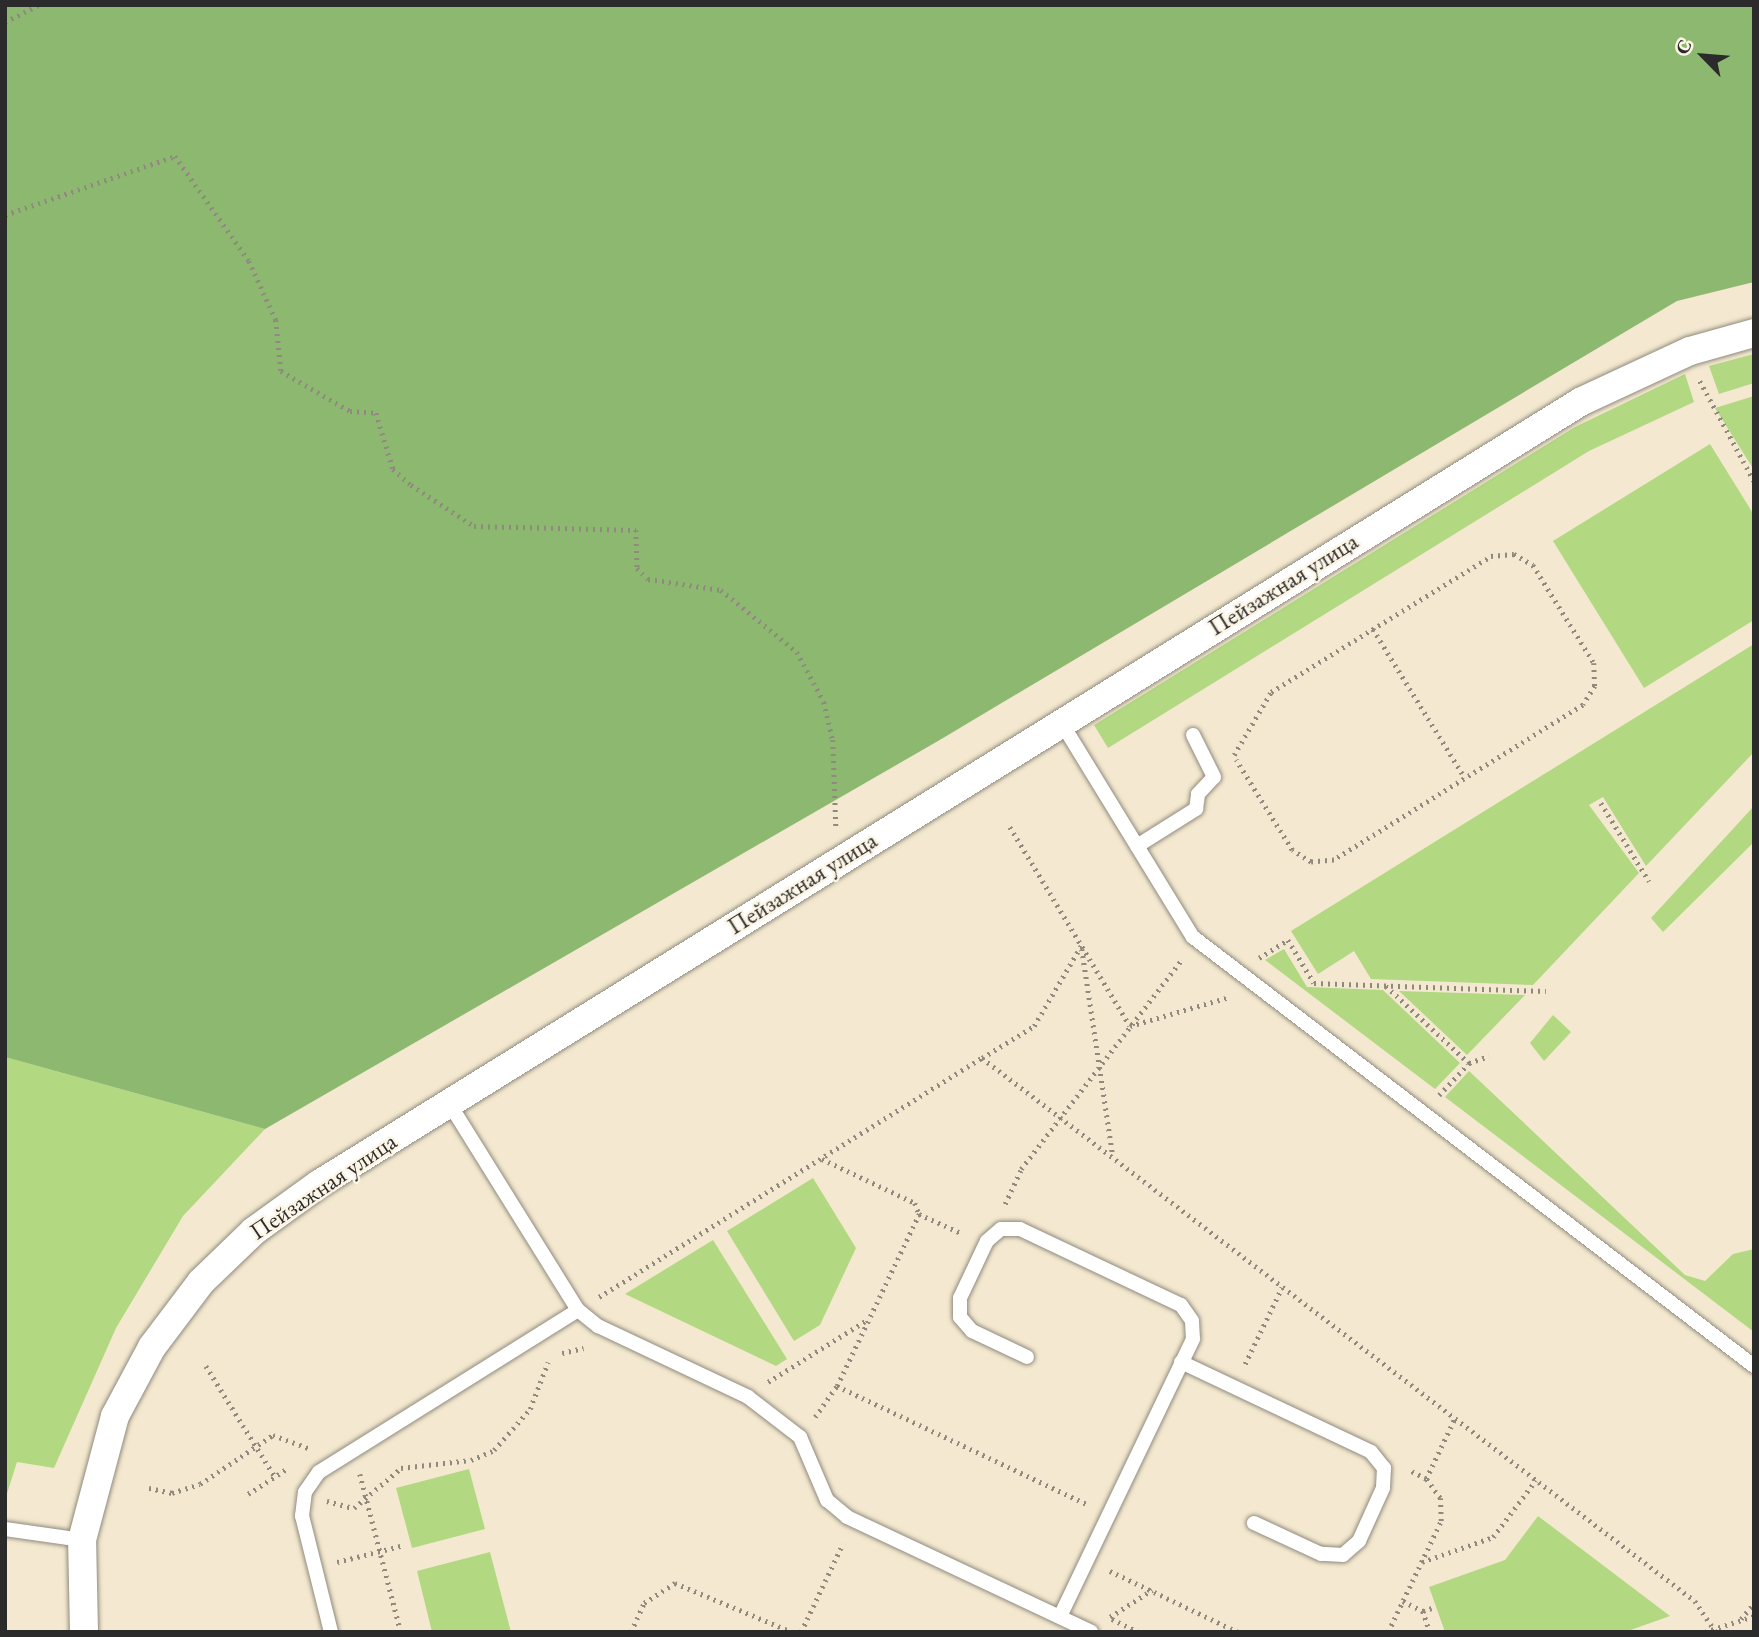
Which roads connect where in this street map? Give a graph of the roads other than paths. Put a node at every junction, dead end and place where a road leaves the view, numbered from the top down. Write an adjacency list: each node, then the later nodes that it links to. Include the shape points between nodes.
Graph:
1 (1754, 333): 2 (street, Пейзажная улица, via 1690,351 1580,402)
2 (1061, 722): 4 (lane); 5 (street, Пейзажная улица)
3 (1193, 735): 4 (lane, via 1213,768 1196,809)
4 (1137, 846): 9 (lane, via 1193,937)
5 (449, 1103): 6 (lane); 12 (street, Пейзажная улица, via 254,1230 201,1282 152,1347 115,1416)
6 (578, 1310): 13 (lane, via 598,1326 748,1397 800,1437 827,1500 847,1517); 15 (lane, via 319,1472 305,1492 302,1516)
7 (1027, 1357): 8 (lane, via 972,1331 960,1317 960,1298 986,1243 1001,1229 1020,1229 1181,1305 1192,1321 1193,1339)
8 (1181, 1362): 10 (lane, via 1371,1452 1384,1468 1383,1488 1359,1541 1343,1555 1321,1555); 13 (lane)
9 (1754, 1366)
10 (1254, 1523)
11 (5, 1529): 12 (lane)
12 (82, 1540): 14 (street, Пейзажная улица)
13 (1060, 1617): 16 (lane)
14 (84, 1632)
15 (331, 1632)
16 (1091, 1632)

